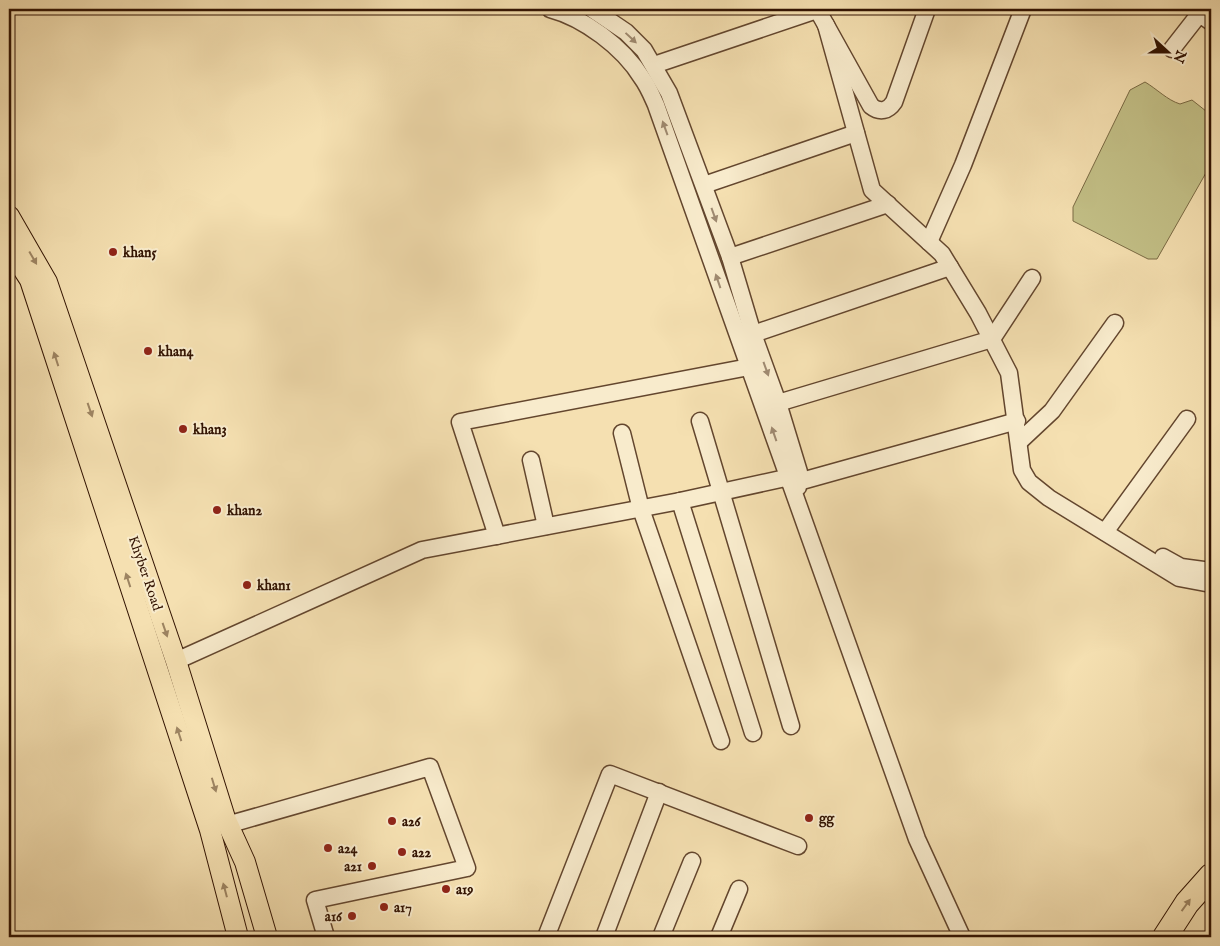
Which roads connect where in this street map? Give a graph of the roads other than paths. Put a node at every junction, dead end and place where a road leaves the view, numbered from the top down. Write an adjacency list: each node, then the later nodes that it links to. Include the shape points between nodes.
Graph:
1 (550, 9): 22 (street, one-way to 1, via 656,105 642,78 618,50 594,31)
2 (592, 9): 9 (street, one-way to 9, via 630,36)
3 (816, 9): 7 (street); 9 (street)
4 (927, 9): 7 (street, via 894,102 884,110 871,106)
5 (1022, 9): 14 (street, via 964,165)
6 (1211, 22): 8 (street, via 1197,17)
7 (826, 25): 10 (street)
8 (1172, 49)
9 (654, 65): 11 (street, via 670,93)
10 (856, 132): 11 (street); 12 (street, via 872,190)
11 (704, 185): 16 (street, one-way to 16)
12 (888, 204): 14 (street); 16 (street)
13 (9, 216): 39 (main road, Khyber Road, one-way to 39, via 47,282)
14 (929, 242): 17 (street)
15 (9, 247): 49 (main road, Khyber Road, one-way to 15, via 210,830 30,280)
16 (730, 258): 20 (street)
17 (950, 267): 20 (street); 21 (street)
18 (1032, 278): 21 (street)
19 (1115, 323): 28 (street, via 1052,411)
20 (754, 334): 23 (street, one-way to 23)
21 (992, 339): 23 (street); 26 (street, via 1009,373)
22 (750, 367): 30 (street, one-way to 22); 36 (street, via 460,422)
23 (778, 403): 30 (street, via 799,472)
24 (1187, 419): 35 (street)
25 (700, 421): 31 (street)
26 (1017, 421): 28 (street); 30 (street)
27 (622, 433): 33 (street)
28 (1020, 446): 35 (street, via 1022,470 1039,490)
29 (531, 460): 34 (street)
30 (794, 484): 31 (street); 56 (street, via 917,839)
31 (722, 493): 32 (street); 40 (street)
32 (680, 502): 33 (street); 41 (street)
33 (641, 509): 34 (street); 42 (street)
34 (546, 526): 36 (street)
35 (1108, 528): 37 (street, via 1181,567); 38 (street, via 1179,578)
36 (497, 536): 39 (street, via 422,550)
37 (1211, 572)
38 (1211, 584)
39 (176, 661): 44 (main road, Khyber Road, one-way to 44)
40 (791, 726)
41 (753, 733)
42 (721, 741)
43 (659, 792): 45 (street); 52 (street, via 610,774); 53 (street)
44 (227, 825): 50 (main road, Khyber Road, via 245,862); 51 (street, via 430,767 467,868 315,900)
45 (798, 846)
46 (692, 861): 54 (street)
47 (1211, 876): 57 (highway, one-way to 47, via 1187,903)
48 (739, 889): 55 (street)
49 (238, 937)
50 (267, 937)
51 (326, 937)
52 (546, 937)
53 (604, 937)
54 (662, 937)
55 (719, 937)
56 (962, 937)
57 (1165, 937)

